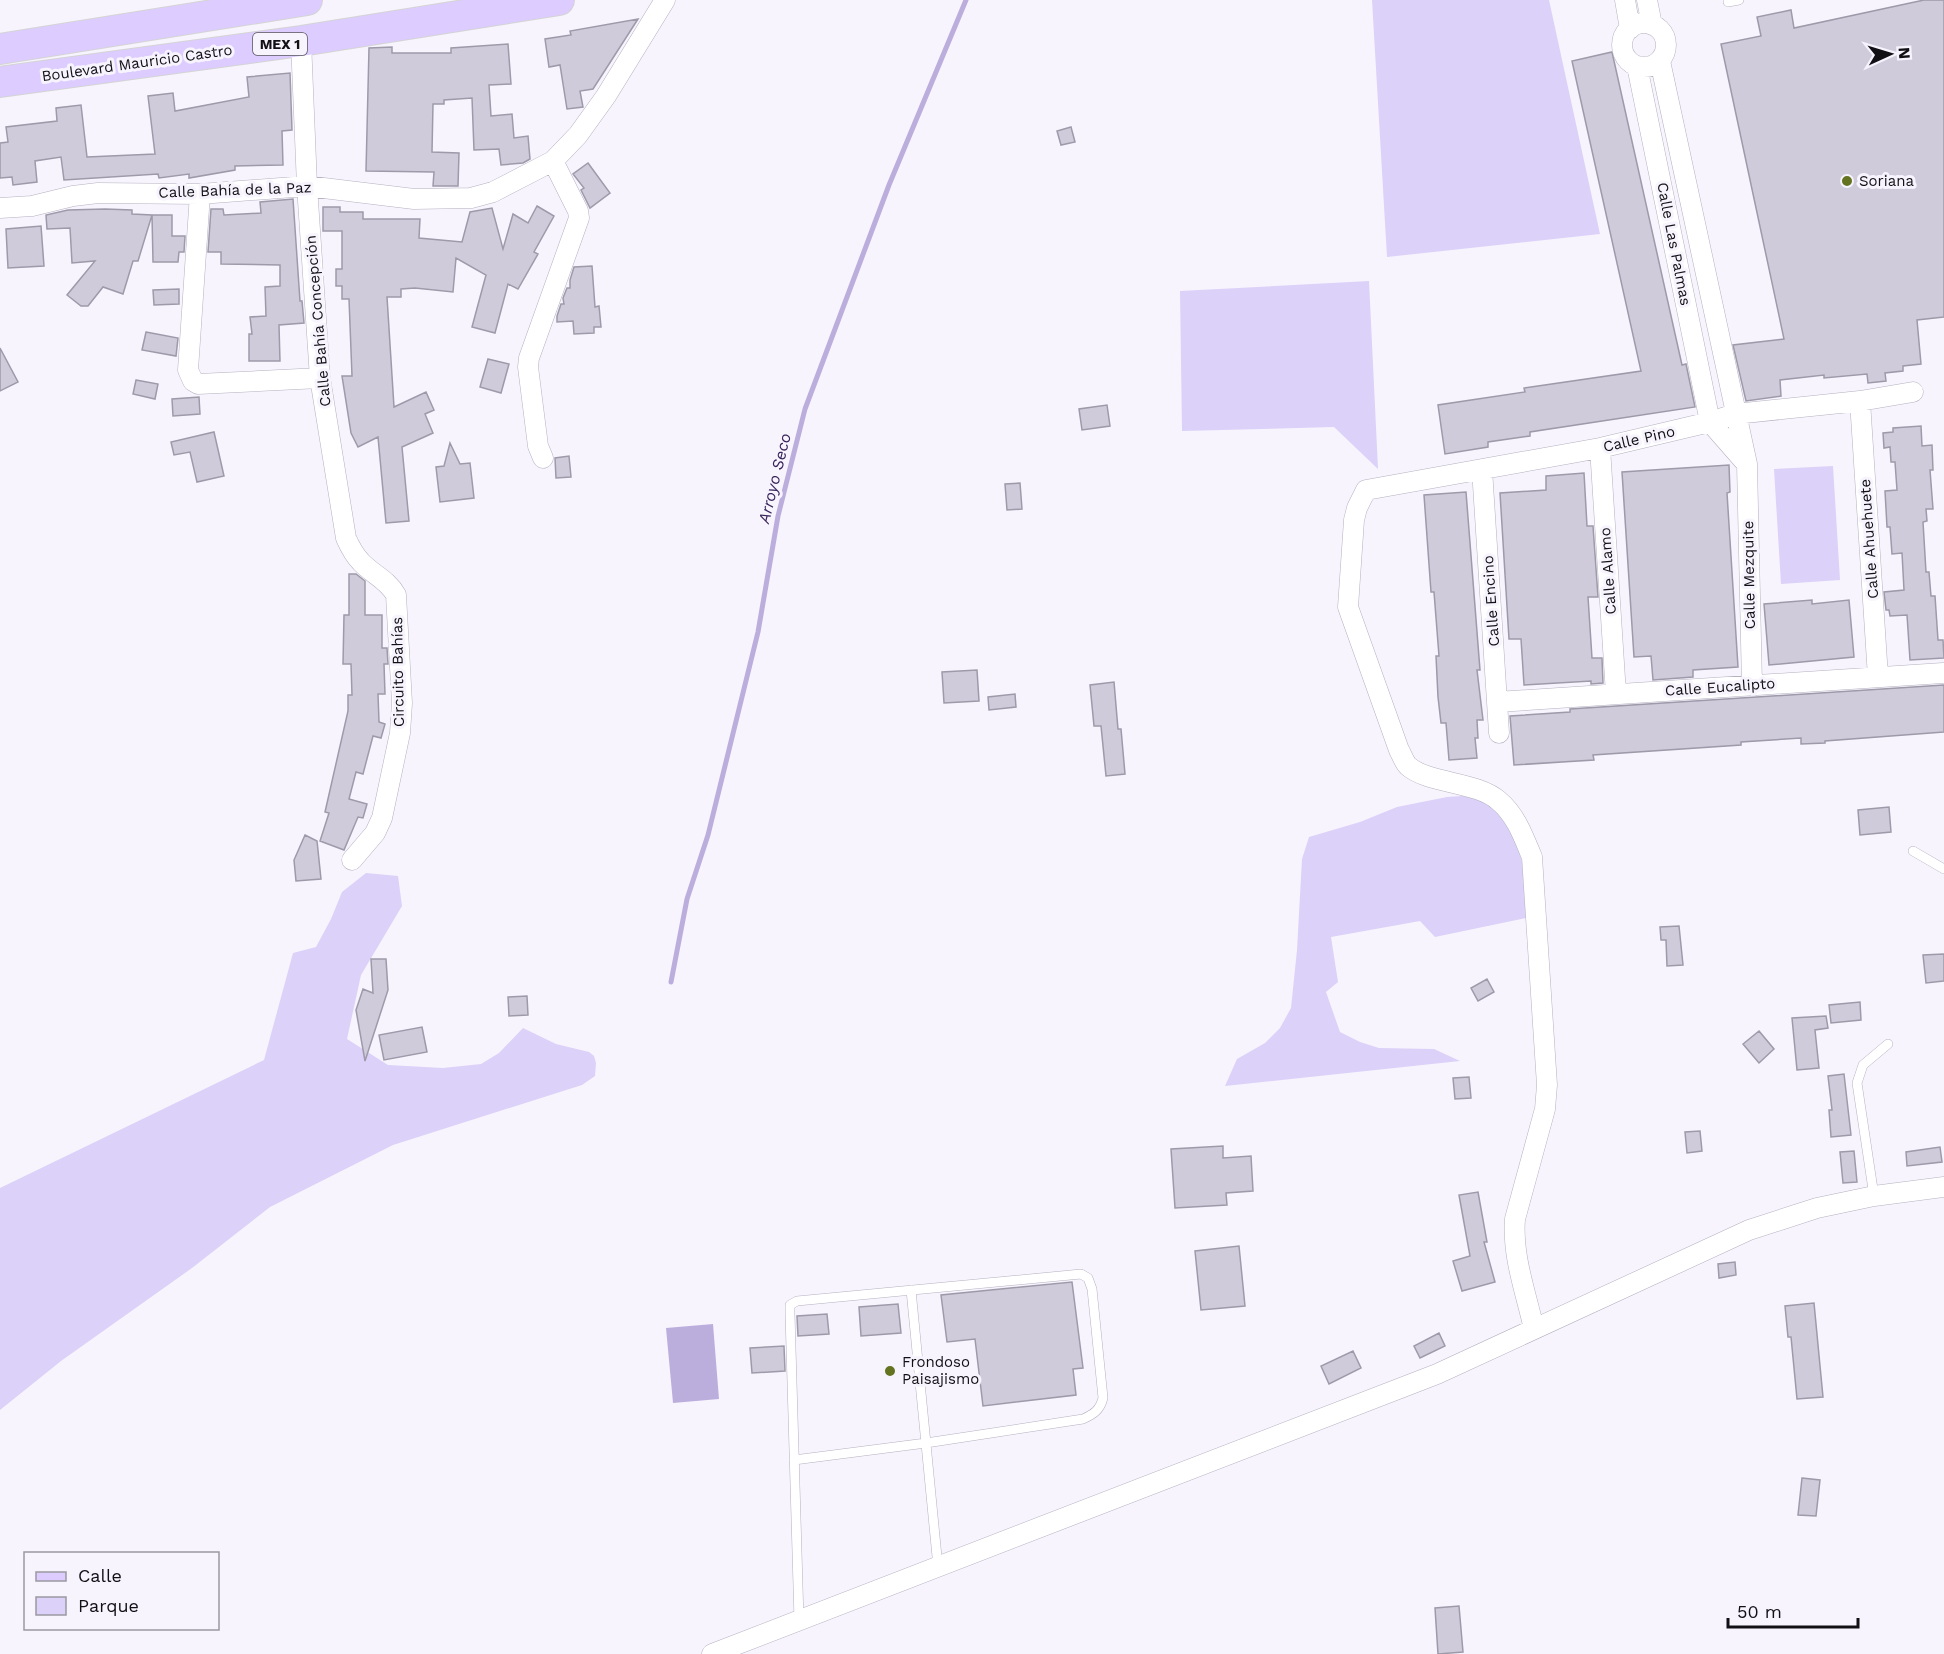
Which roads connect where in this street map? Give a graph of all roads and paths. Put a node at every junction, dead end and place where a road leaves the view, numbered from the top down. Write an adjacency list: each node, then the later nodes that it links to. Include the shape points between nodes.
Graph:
1 (559, 0): 10 (main road, Boulevard Mauricio Castro / MEX 1)
2 (665, 0): 15 (street, Calle Bahía de la Paz, via 606,96)
3 (1625, 0): 9 (street)
4 (1647, 0): 8 (street)
5 (1728, 0): 6 (lane)
6 (1739, 0)
7 (290, 1): 11 (main road)
8 (1652, 25): 9 (street); 12 (street, via 1666,41)
9 (1630, 29): 13 (street, via 1624,36 1623,50)
10 (301, 41): 14 (main road, Boulevard Mauricio Castro / MEX 1); 16 (street, Calle Bahía Concepción)
11 (0, 49)
12 (1660, 61): 13 (street, via 1649,67); 22 (street, Calle Las Palmas)
13 (1637, 66): 23 (street, Calle Las Palmas)
14 (0, 82)
15 (553, 161): 16 (street, Calle Bahía de la Paz, via 494,192 471,198 414,199); 25 (street, via 579,218 529,358 538,446)
16 (307, 186): 17 (street, Calle Bahía de la Paz); 19 (street, Calle Bahía Concepción)
17 (200, 194): 18 (street, Calle Bahía de la Paz, via 98,193); 19 (street, via 188,370 193,381 198,384)
18 (0, 208)
19 (320, 378): 28 (street, Calle Bahía Concepción, via 346,538 362,564)
20 (1913, 392): 21 (street, Calle Pino)
21 (1860, 401): 22 (street, Calle Pino); 30 (street, Calle Ahuehuete)
22 (1735, 414): 23 (street, Calle Pino); 26 (street, Calle Mezquite)
23 (1710, 422): 24 (street, Calle Pino); 26 (street)
24 (1600, 448): 27 (street, Calle Pino); 32 (street, Calle Alamo)
25 (543, 458)
26 (1747, 464): 31 (street, Calle Mezquite)
27 (1482, 469): 33 (street, Calle Encino); 42 (street, Calle Pino, via 1366,490 1354,520 1348,607 1407,765 1488,792 1513,817 1532,857 1545,1109 1515,1219 1514,1236)
28 (387, 583): 36 (street, Circuito Bahías, via 396,595 400,733 382,818 375,833)
29 (1943, 673): 30 (street, Calle Eucalipto)
30 (1878, 677): 31 (street, Calle Eucalipto)
31 (1752, 685): 32 (street, Calle Eucalipto)
32 (1616, 694): 33 (street, Calle Eucalipto)
33 (1497, 702): 34 (street, Calle Encino)
34 (1499, 733)
35 (1913, 851): 37 (lane)
36 (352, 860)
37 (1944, 869)
38 (1888, 1044): 40 (lane, via 1863,1065 1857,1083)
39 (1944, 1187): 40 (street)
40 (1874, 1196): 42 (street, via 1817,1208 1749,1230)
41 (911, 1290): 43 (lane); 43 (lane, via 1081,1274 1088,1278 1092,1289 1103,1398 1101,1407 1083,1419); 44 (lane, via 797,1301 790,1305)
42 (1534, 1329): 45 (street, via 1437,1374)
43 (926, 1443): 44 (lane); 45 (lane)
44 (794, 1460): 46 (lane)
45 (938, 1567): 46 (street)
46 (800, 1620): 47 (street)
47 (712, 1654)

